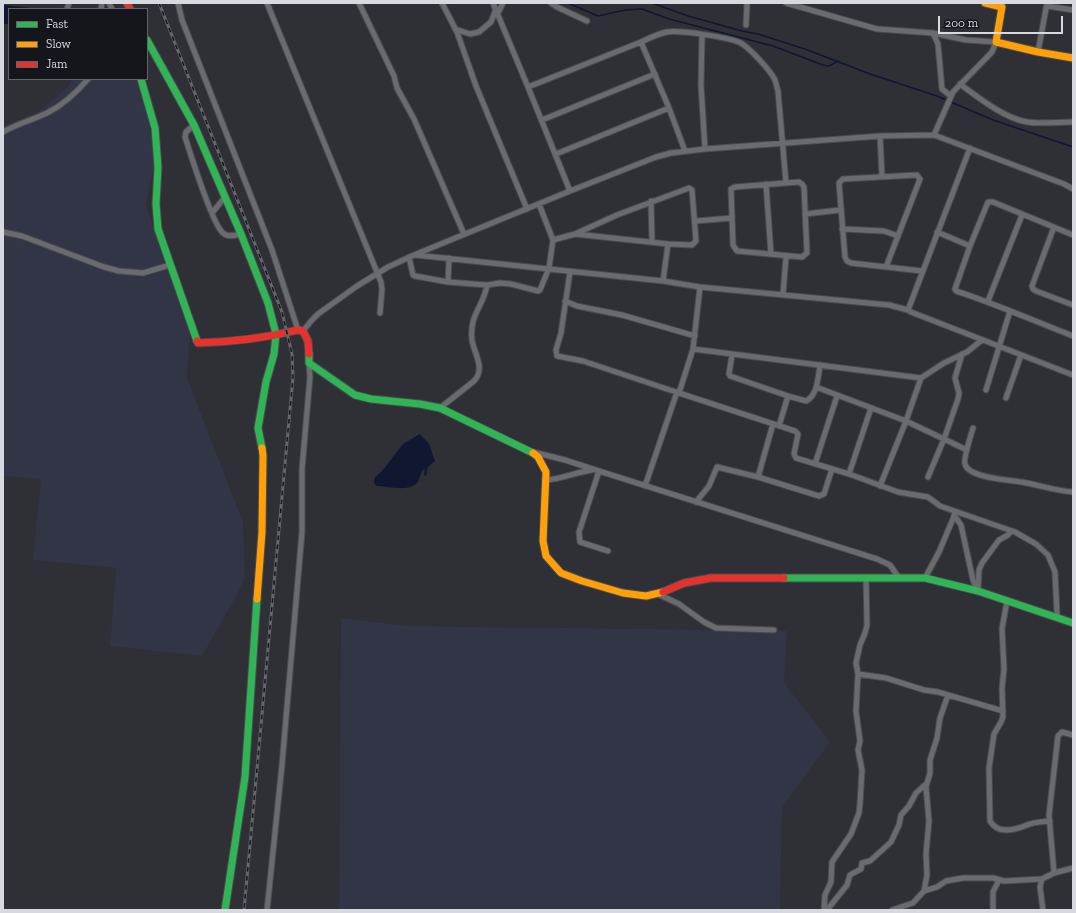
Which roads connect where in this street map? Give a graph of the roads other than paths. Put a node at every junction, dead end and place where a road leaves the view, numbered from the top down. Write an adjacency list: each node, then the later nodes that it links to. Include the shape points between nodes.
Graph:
1 (178, 3): 91 (street, via 182,20 272,250)
2 (267, 3): 79 (street)
3 (360, 3): 62 (street)
4 (442, 3): 16 (street)
5 (503, 3): 12 (street)
6 (551, 3): 14 (street)
7 (747, 3): 15 (street)
8 (786, 3): 17 (street, via 877,29)
9 (985, 3): 11 (street)
10 (1047, 4): 13 (street); 22 (street)
11 (1002, 5): 21 (street)
12 (496, 8): 16 (street, via 491,22 479,32 470,34); 28 (street)
13 (1073, 10)
14 (587, 21)
15 (746, 25)
16 (455, 29): 50 (street)
17 (932, 33): 21 (street, via 966,40); 29 (street, via 938,44 942,89)
18 (702, 35): 20 (street, via 668,32); 37 (street, via 740,43 768,70 775,80 778,92); 39 (street)
19 (148, 42): 33 (street)
20 (641, 42): 24 (street); 28 (street)
21 (996, 42): 22 (street); 27 (street, via 992,52)
22 (1038, 52): 23 (street)
23 (1073, 58)
24 (655, 74): 30 (street); 31 (street)
25 (87, 80): 34 (street, via 57,107)
26 (140, 80): 74 (street, via 155,128 158,167 157,221)
27 (960, 84): 29 (street); 32 (street, via 1001,112 1027,122)
28 (528, 86): 31 (street)
29 (951, 97): 35 (street)
30 (669, 108): 40 (street); 41 (street)
31 (542, 120): 41 (street)
32 (1073, 122)
33 (194, 125): 47 (street); 52 (street, via 186,132 185,137)
34 (3, 132)
35 (934, 135): 36 (street); 38 (street)
36 (880, 136): 37 (street); 42 (street)
37 (782, 143): 39 (street); 43 (street)
38 (970, 148): 45 (street); 60 (street)
39 (705, 149): 40 (street)
40 (685, 151): 46 (street, via 656,157)
41 (556, 154): 46 (street)
42 (882, 176): 51 (street, via 840,180); 65 (street, via 917,175 920,179)
43 (786, 183): 44 (street); 53 (street, via 799,182 804,187)
44 (766, 184): 55 (street, via 731,189); 70 (street)
45 (1073, 189)
46 (570, 191): 49 (street)
47 (225, 197): 52 (street); 61 (street)
48 (651, 201): 56 (street, via 691,188); 63 (street); 67 (street)
49 (539, 204): 50 (street); 66 (street)
50 (527, 209): 62 (street)
51 (840, 210): 53 (street); 58 (street)
52 (212, 213): 61 (street, via 224,234)
53 (805, 214): 72 (street, via 807,253 802,257)
54 (1022, 215): 57 (street); 69 (street, via 988,202); 86 (street)
55 (732, 218): 56 (street); 70 (street, via 737,251)
56 (696, 221): 68 (street, via 695,244)
57 (1054, 227): 64 (street); 87 (street, via 1032,286 1036,292)
58 (842, 229): 65 (street, via 884,231); 75 (street, via 847,261)
59 (3, 232): 74 (street, via 22,236 119,271 143,273)
60 (937, 232): 69 (street); 77 (street)
61 (241, 234): 92 (street, via 268,304)
62 (464, 234): 71 (street)
63 (575, 234): 66 (street); 67 (street)
64 (1073, 235)
65 (898, 236): 75 (street)
66 (553, 240): 76 (street)
67 (652, 241): 68 (street)
68 (668, 244): 80 (street)
69 (970, 246): 86 (street, via 955,289)
70 (771, 254): 72 (street)
71 (412, 256): 73 (street); 79 (street); 81 (street, via 413,275)
72 (786, 256): 84 (street)
73 (449, 258): 76 (street); 81 (street)
74 (170, 265): 92 (street, via 198,343 247,341)
75 (886, 267): 77 (street)
76 (549, 268): 78 (street); 82 (street, via 538,291 500,283)
77 (922, 271): 88 (street)
78 (570, 272): 80 (street); 85 (street)
79 (377, 273): 90 (street, via 382,289); 91 (street, via 318,314)
80 (663, 281): 83 (street)
81 (448, 282): 82 (street)
82 (487, 285): 111 (street, via 472,323 472,340 480,372 474,381)
83 (700, 287): 84 (street); 93 (street)
84 (783, 294): 88 (street, via 889,305)
85 (565, 301): 93 (street); 107 (street, via 557,356 582,361)
86 (988, 302): 89 (street)
87 (1073, 305)
88 (908, 310): 95 (street)
89 (1010, 311): 94 (street); 96 (street)
90 (380, 312)
91 (300, 330): 92 (street); 101 (street, via 308,341)
92 (276, 334): 155 (street, via 258,428 263,455 262,532 246,776)
93 (695, 336): 97 (street)
94 (1073, 336)
95 (982, 340): 96 (street); 98 (street)
96 (999, 346): 100 (street); 106 (street)
97 (692, 350): 99 (street); 107 (street)
98 (962, 354): 104 (street); 117 (street, via 955,378 958,399)
99 (732, 355): 102 (street); 108 (street, via 730,376)
100 (1022, 355): 103 (street); 110 (street)
101 (309, 363): 111 (street, via 355,394 371,399); 156 (street, via 302,469 302,532 282,765)
102 (820, 365): 104 (street); 105 (street)
103 (1073, 375)
104 (921, 378): 113 (street)
105 (816, 387): 108 (street, via 811,398 806,401); 109 (street)
106 (986, 390)
107 (678, 392): 114 (street); 128 (street)
108 (788, 396): 115 (street)
109 (837, 396): 112 (street); 120 (street)
110 (1006, 398)
111 (440, 408): 119 (street)
112 (871, 408): 113 (street); 124 (street)
113 (906, 421): 117 (street); 129 (street)
114 (773, 424): 115 (street); 125 (street)
115 (779, 426): 120 (street, via 798,434 794,456)
116 (973, 428): 118 (street)
117 (944, 439): 118 (street); 126 (street)
118 (967, 450): 130 (street, via 964,464 973,472 991,478)
119 (532, 452): 121 (street); 127 (street, via 538,457 546,472)
120 (815, 464): 122 (street)
121 (593, 469): 123 (street); 127 (street)
122 (832, 469): 124 (street); 125 (street, via 824,494 819,496)
123 (599, 471): 128 (street); 134 (street, via 579,538 580,542)
124 (849, 474): 129 (street)
125 (758, 477): 131 (street, via 717,467 709,486)
126 (928, 477)
127 (546, 480): 139 (street, via 543,541 546,556 560,573 573,579 624,592 646,596)
128 (645, 486): 131 (street)
129 (880, 486): 132 (street, via 928,497)
130 (1073, 492)
131 (696, 502): 136 (street, via 877,559 890,565)
132 (955, 513): 133 (street); 137 (street); 138 (street, via 961,525 973,580)
133 (1011, 530): 138 (street, via 999,540 982,562); 141 (street, via 1043,549 1051,561 1055,572)
134 (608, 551)
135 (866, 578): 136 (street); 139 (street, via 711,578 684,583); 144 (street, via 867,625 856,663)
136 (899, 578): 137 (street)
137 (926, 578): 138 (street)
138 (978, 591): 140 (street)
139 (658, 594): 143 (street, via 680,604 716,628)
140 (1007, 602): 141 (street); 146 (street, via 1002,629)
141 (1056, 617): 142 (street)
142 (1073, 623)
143 (774, 630)
144 (858, 674): 145 (street, via 886,678); 157 (street, via 856,711 860,741 858,755 862,770 859,813 851,834 832,862 831,882 824,899)
145 (948, 695): 146 (street); 148 (street, via 930,760)
146 (1003, 711): 149 (street, via 1002,722 994,734 989,768 990,821 1003,831)
147 (1073, 735): 149 (street, via 1062,732 1058,736)
148 (928, 782): 154 (street, via 926,787 929,821); 157 (street, via 916,793 910,806 901,815 891,842 870,861 862,863 861,869 850,875 847,885)
149 (1050, 821): 151 (street)
150 (1073, 868): 151 (street)
151 (1054, 873): 152 (street)
152 (1042, 879): 153 (street); 160 (street, via 1040,888)
153 (999, 880): 154 (street, via 952,879); 159 (street, via 993,892)
154 (924, 891): 158 (street, via 913,903)
155 (226, 910)
156 (266, 910)
157 (826, 910)
158 (892, 910)
159 (993, 910)
160 (1043, 910)

